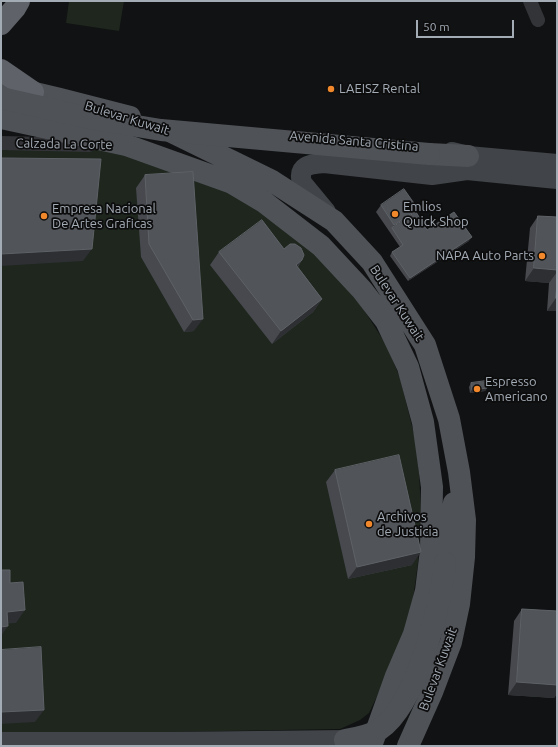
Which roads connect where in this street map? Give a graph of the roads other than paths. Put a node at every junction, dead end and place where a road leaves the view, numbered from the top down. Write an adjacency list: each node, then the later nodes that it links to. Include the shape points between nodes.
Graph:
1 (19, 1): 4 (highway)
2 (530, 1): 3 (street)
3 (538, 20)
4 (1, 24)
5 (1, 70): 7 (highway)
6 (1, 85): 7 (main road, Bulevar Kuwait)
7 (33, 92): 11 (main road, Bulevar Kuwait)
8 (1, 98): 14 (main road, bridge, via 94,119 161,130)
9 (1, 112): 14 (main road, via 92,131 149,139 239,149)
10 (1, 118): 13 (main road, Bulevar Kuwait)
11 (150, 124): 15 (street, Avenida Santa Cristina, via 432,147); 18 (main road, Bulevar Kuwait, via 184,137 272,181)
12 (1, 143): 13 (street, Calzada La Corte)
13 (126, 145): 20 (main road, Bulevar Kuwait, via 232,183 264,202 321,246 362,290 386,321 408,367 423,422)
14 (429, 160): 15 (main road)
15 (467, 163): 16 (street, Avenida Santa Cristina); 17 (street, Avenida Santa Cristina); 18 (street, Avenida Santa Cristina, via 432,175 324,163 308,165 301,175 302,183)
16 (557, 164)
17 (557, 179)
18 (334, 221): 19 (main road, Bulevar Kuwait, via 372,262 425,345 449,419)
19 (459, 472): 21 (main road); 23 (main road, Bulevar Kuwait, via 465,520 459,604 451,642)
20 (432, 487): 21 (main road, via 442,522); 22 (main road, Bulevar Kuwait, via 431,550 426,591 414,634)
21 (446, 557): 24 (main road, bridge, via 429,641 406,698 390,721 380,729 369,735)
22 (388, 695): 23 (main road, via 391,703 401,712 414,713); 26 (main road, Bulevar Kuwait)
23 (425, 707): 27 (main road, Bulevar Kuwait)
24 (345, 740): 25 (street)
25 (1, 742)
26 (372, 742): 27 (main road, via 382,732 394,732 403,738)
27 (407, 746)

